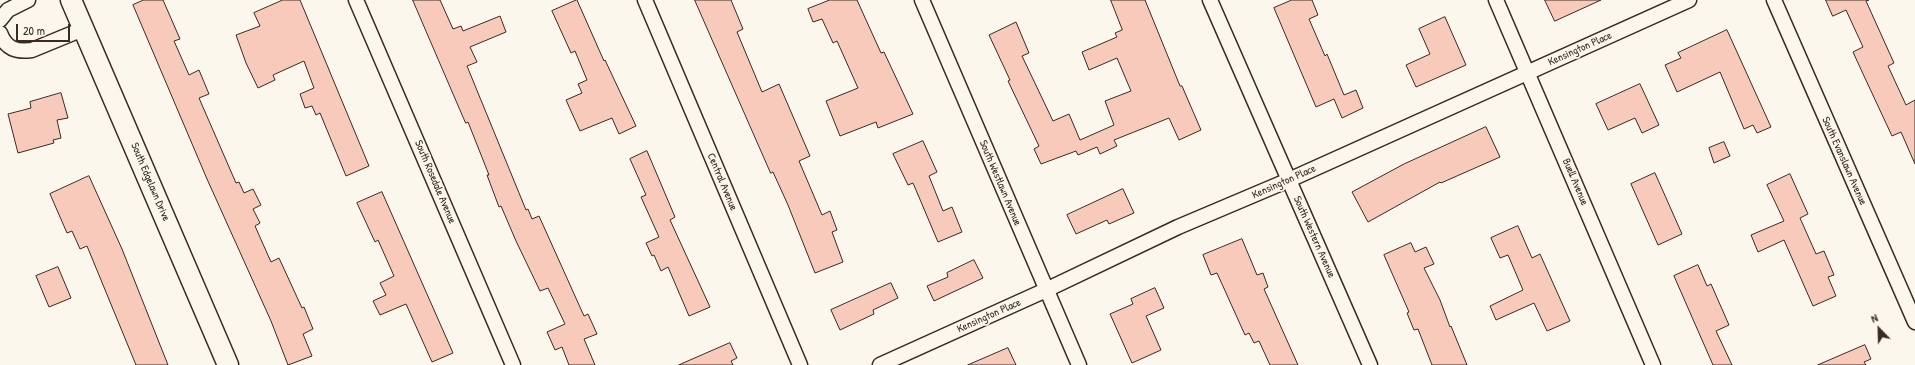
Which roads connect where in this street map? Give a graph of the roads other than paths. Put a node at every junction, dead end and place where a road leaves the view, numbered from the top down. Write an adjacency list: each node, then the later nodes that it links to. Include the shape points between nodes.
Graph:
1 (28, 0): 10 (street, via 8,10)
2 (71, 0): 11 (street, South Edgelawn Drive)
3 (356, 0): 18 (street, South Rosedale Avenue)
4 (645, 0): 19 (street, Central Avenue)
5 (922, 0): 15 (street, South Westlawn Avenue)
6 (1210, 0): 14 (street, South Western Avenue)
7 (1496, 0): 13 (street, Buell Avenue)
8 (1689, 0): 13 (street, Kensington Place)
9 (1774, 0): 16 (street, South Evanslawn Avenue)
10 (0, 20)
11 (83, 29): 12 (street, via 32,50 23,51 10,48); 17 (street, South Edgelawn Drive)
12 (0, 33)
13 (1528, 73): 14 (street, Kensington Place); 23 (street, Buell Avenue)
14 (1289, 180): 15 (street, Kensington Place, via 1178,228); 22 (street, South Western Avenue)
15 (1046, 290): 20 (street, Kensington Place); 21 (street, South Westlawn Avenue)
16 (1915, 322)
17 (228, 365)
18 (514, 365)
19 (800, 365)
20 (880, 365)
21 (1079, 365)
22 (1370, 365)
23 (1653, 365)

